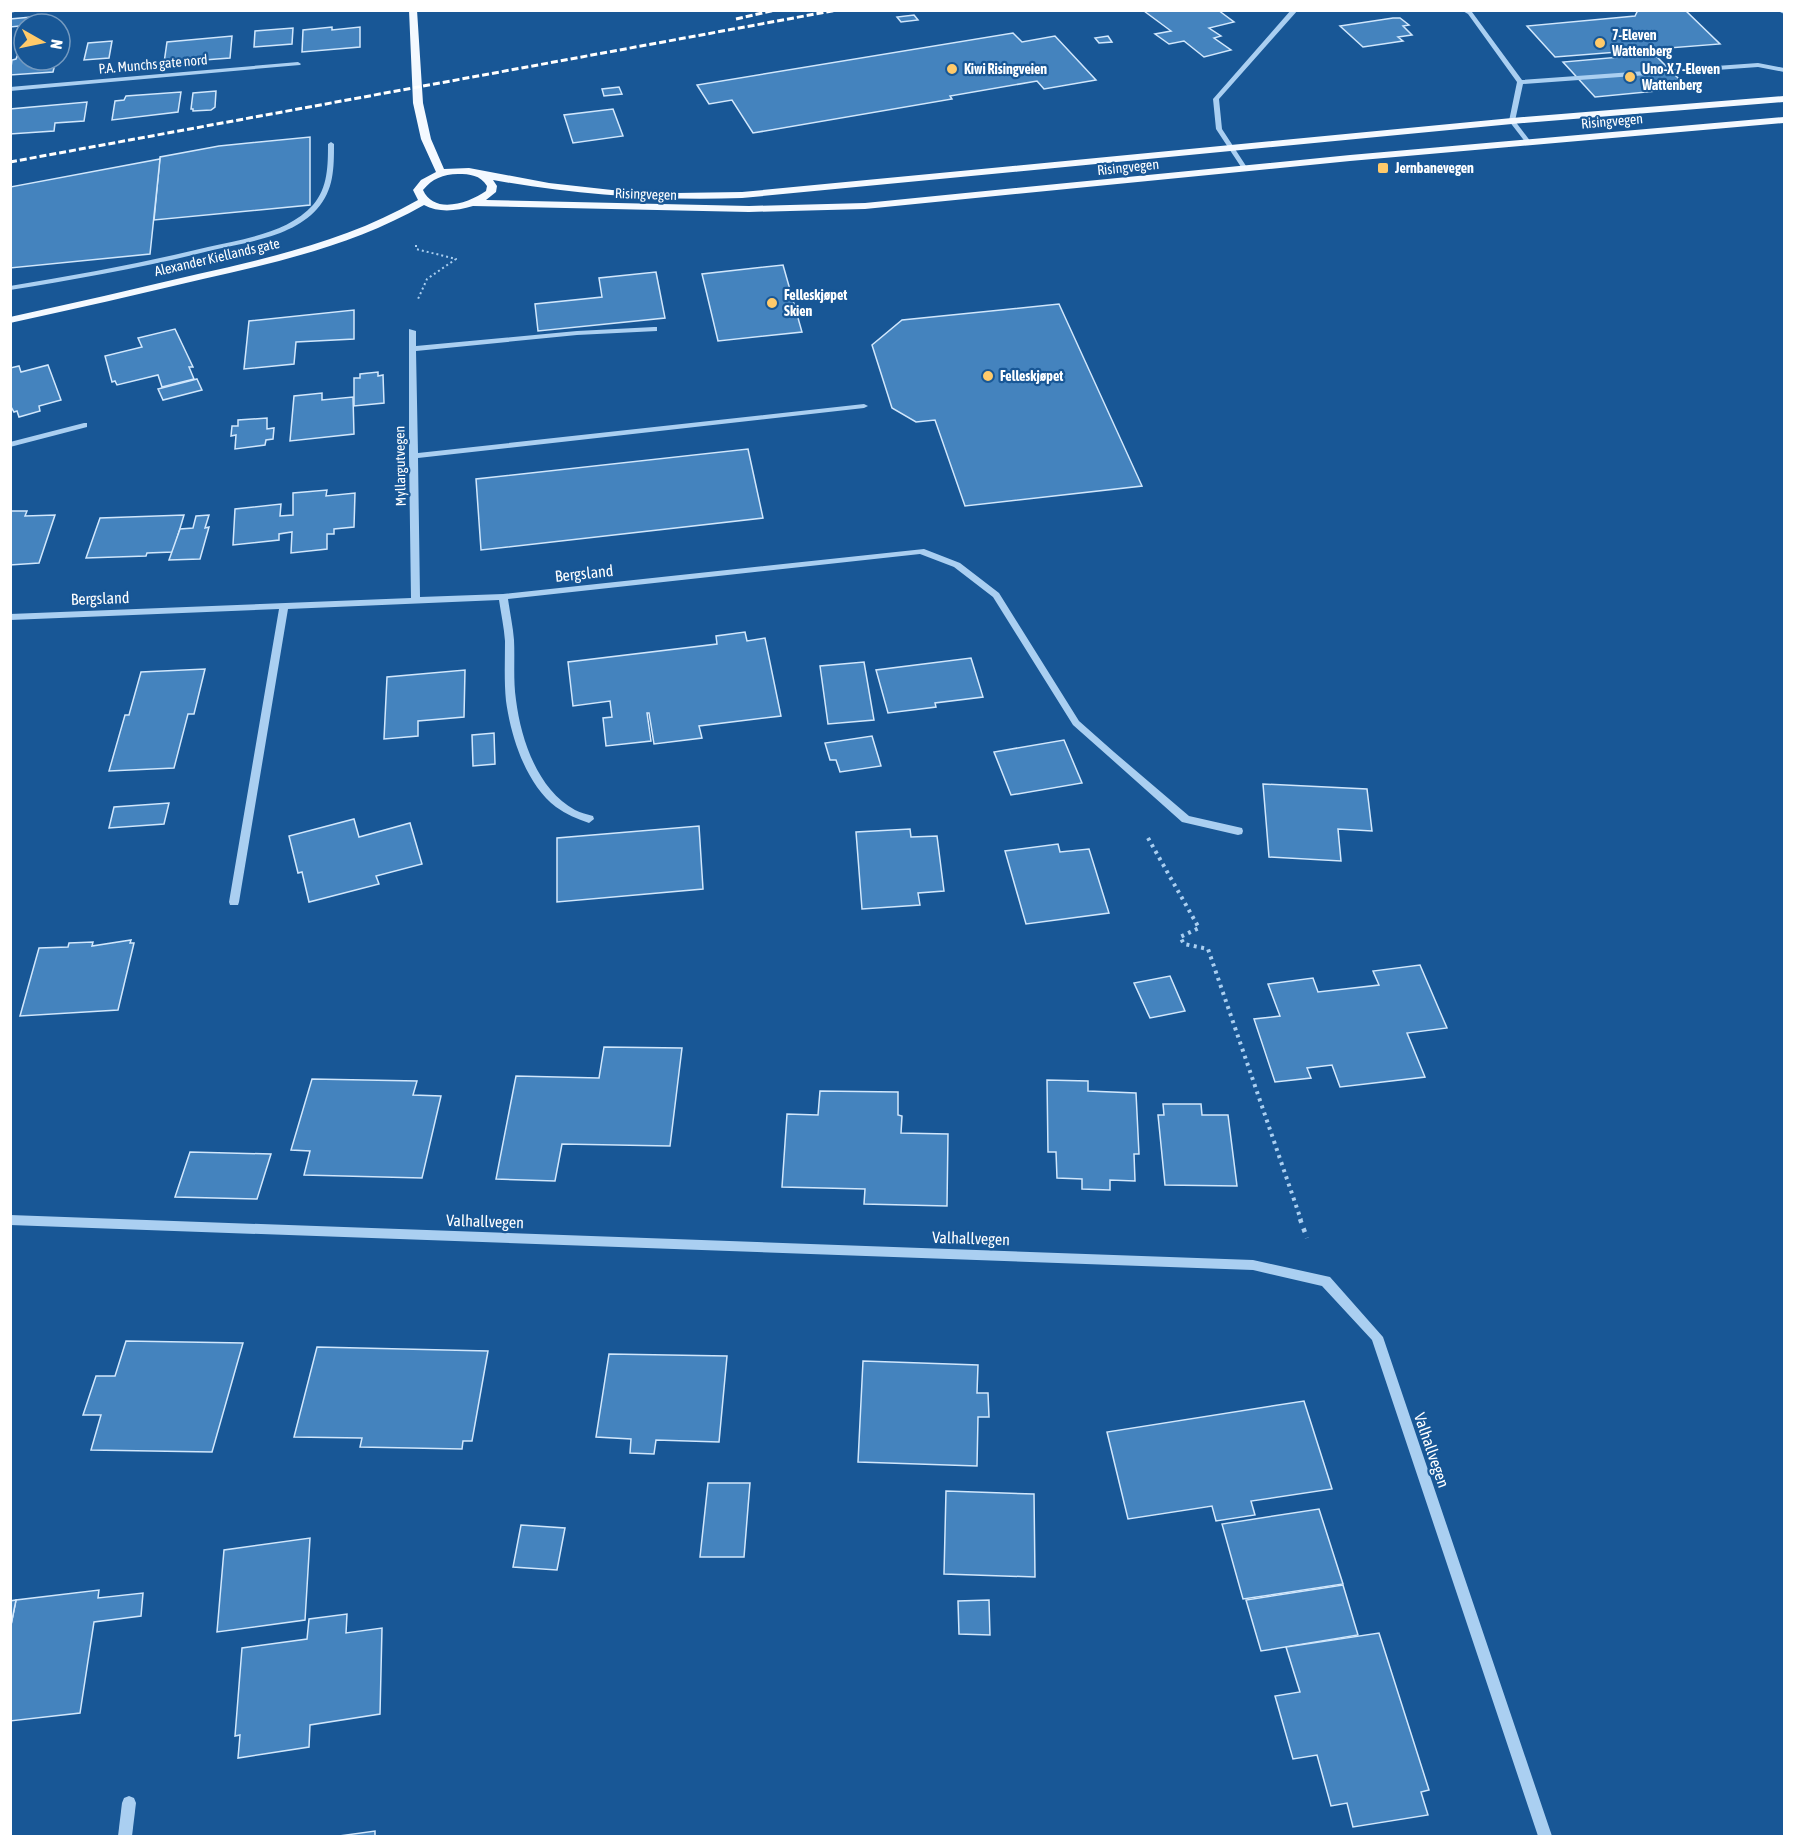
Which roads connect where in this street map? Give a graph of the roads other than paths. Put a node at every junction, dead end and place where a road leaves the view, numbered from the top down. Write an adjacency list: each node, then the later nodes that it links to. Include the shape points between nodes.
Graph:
1 (21, 10): 6 (street)
2 (413, 10): 19 (main road, via 417,103 426,139)
3 (1295, 10): 17 (street, via 1216,99 1219,129)
4 (1464, 10): 10 (street)
5 (1779, 10): 7 (street)
6 (10, 11)
7 (1785, 12)
8 (298, 64): 11 (street, P.A. Munchs gate nord)
9 (1785, 70): 10 (street, via 1758,65)
10 (1520, 82): 14 (street)
11 (10, 88)
12 (1785, 99): 14 (main road, Risingvegen)
13 (1785, 120): 15 (main road, Risingvegen)
14 (1512, 121): 15 (street); 17 (main road, Risingvegen)
15 (1528, 142): 18 (main road, Risingvegen)
16 (331, 144): 23 (street, via 330,183 321,199 307,216 265,236 152,264)
17 (1230, 147): 18 (street); 20 (main road, Risingvegen, via 856,185 687,197 614,195)
18 (1245, 169): 22 (main road, Risingvegen, via 865,206 749,209)
19 (441, 173): 20 (main road, Risingvegen, via 464,171); 21 (main road, via 422,183 418,190)
20 (484, 175): 22 (main road, via 492,186 491,192)
21 (424, 201): 22 (main road, Risingvegen, via 447,207); 24 (main road, Alexander Kiellands gate, via 367,231 290,255)
22 (474, 203)
23 (10, 288)
24 (10, 320)
25 (654, 328): 27 (street)
26 (412, 331): 27 (street, Myllargutvegen)
27 (412, 349): 31 (street, Myllargutvegen)
28 (864, 406): 31 (street)
29 (84, 425): 30 (street)
30 (10, 445)
31 (413, 456): 33 (street, Myllargutvegen)
32 (502, 597): 33 (street, Bergsland); 36 (street, via 512,706 522,745 550,796 564,810); 37 (street, Bergsland, via 921,551 957,566 996,595 1076,723 1186,819)
33 (416, 600): 34 (street, Bergsland)
34 (284, 606): 35 (street, Bergsland); 38 (street)
35 (10, 617)
36 (589, 819)
37 (1239, 831)
38 (234, 902)
39 (10, 1220): 42 (street, Valhallvegen, via 1253,1264 1326,1281 1377,1337)
40 (129, 1803): 41 (street)
41 (125, 1836)
42 (1545, 1836)

